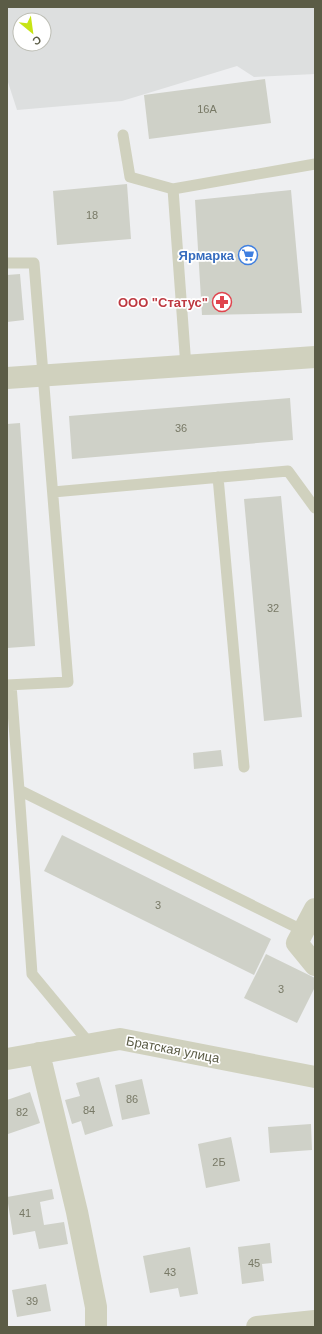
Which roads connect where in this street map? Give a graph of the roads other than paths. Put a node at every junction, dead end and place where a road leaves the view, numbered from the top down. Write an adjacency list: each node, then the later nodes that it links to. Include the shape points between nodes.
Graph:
1 (123, 134): 3 (lane, via 130,177)
2 (315, 164): 3 (lane)
3 (173, 189): 6 (lane)
4 (7, 263): 7 (lane, via 34,263)
5 (315, 357): 6 (street)
6 (186, 367): 7 (street)
7 (43, 375): 8 (street); 10 (lane)
8 (7, 378)
9 (218, 477): 10 (lane); 11 (lane, via 288,471); 13 (lane)
10 (53, 492): 12 (lane, via 68,682)
11 (315, 508)
12 (9, 685): 14 (lane)
13 (244, 767)
14 (19, 790): 16 (lane); 18 (lane, via 32,974)
15 (315, 909): 16 (street)
16 (304, 931): 17 (street, via 297,943)
17 (315, 965)
18 (90, 1044): 19 (street, Братская улица); 21 (street, Братская улица, via 120,1039)
19 (39, 1053): 20 (street, Братская улица); 23 (street, via 96,1307)
20 (7, 1059)
21 (314, 1073)
22 (315, 1321): 24 (street)
23 (96, 1327)
24 (257, 1327)

